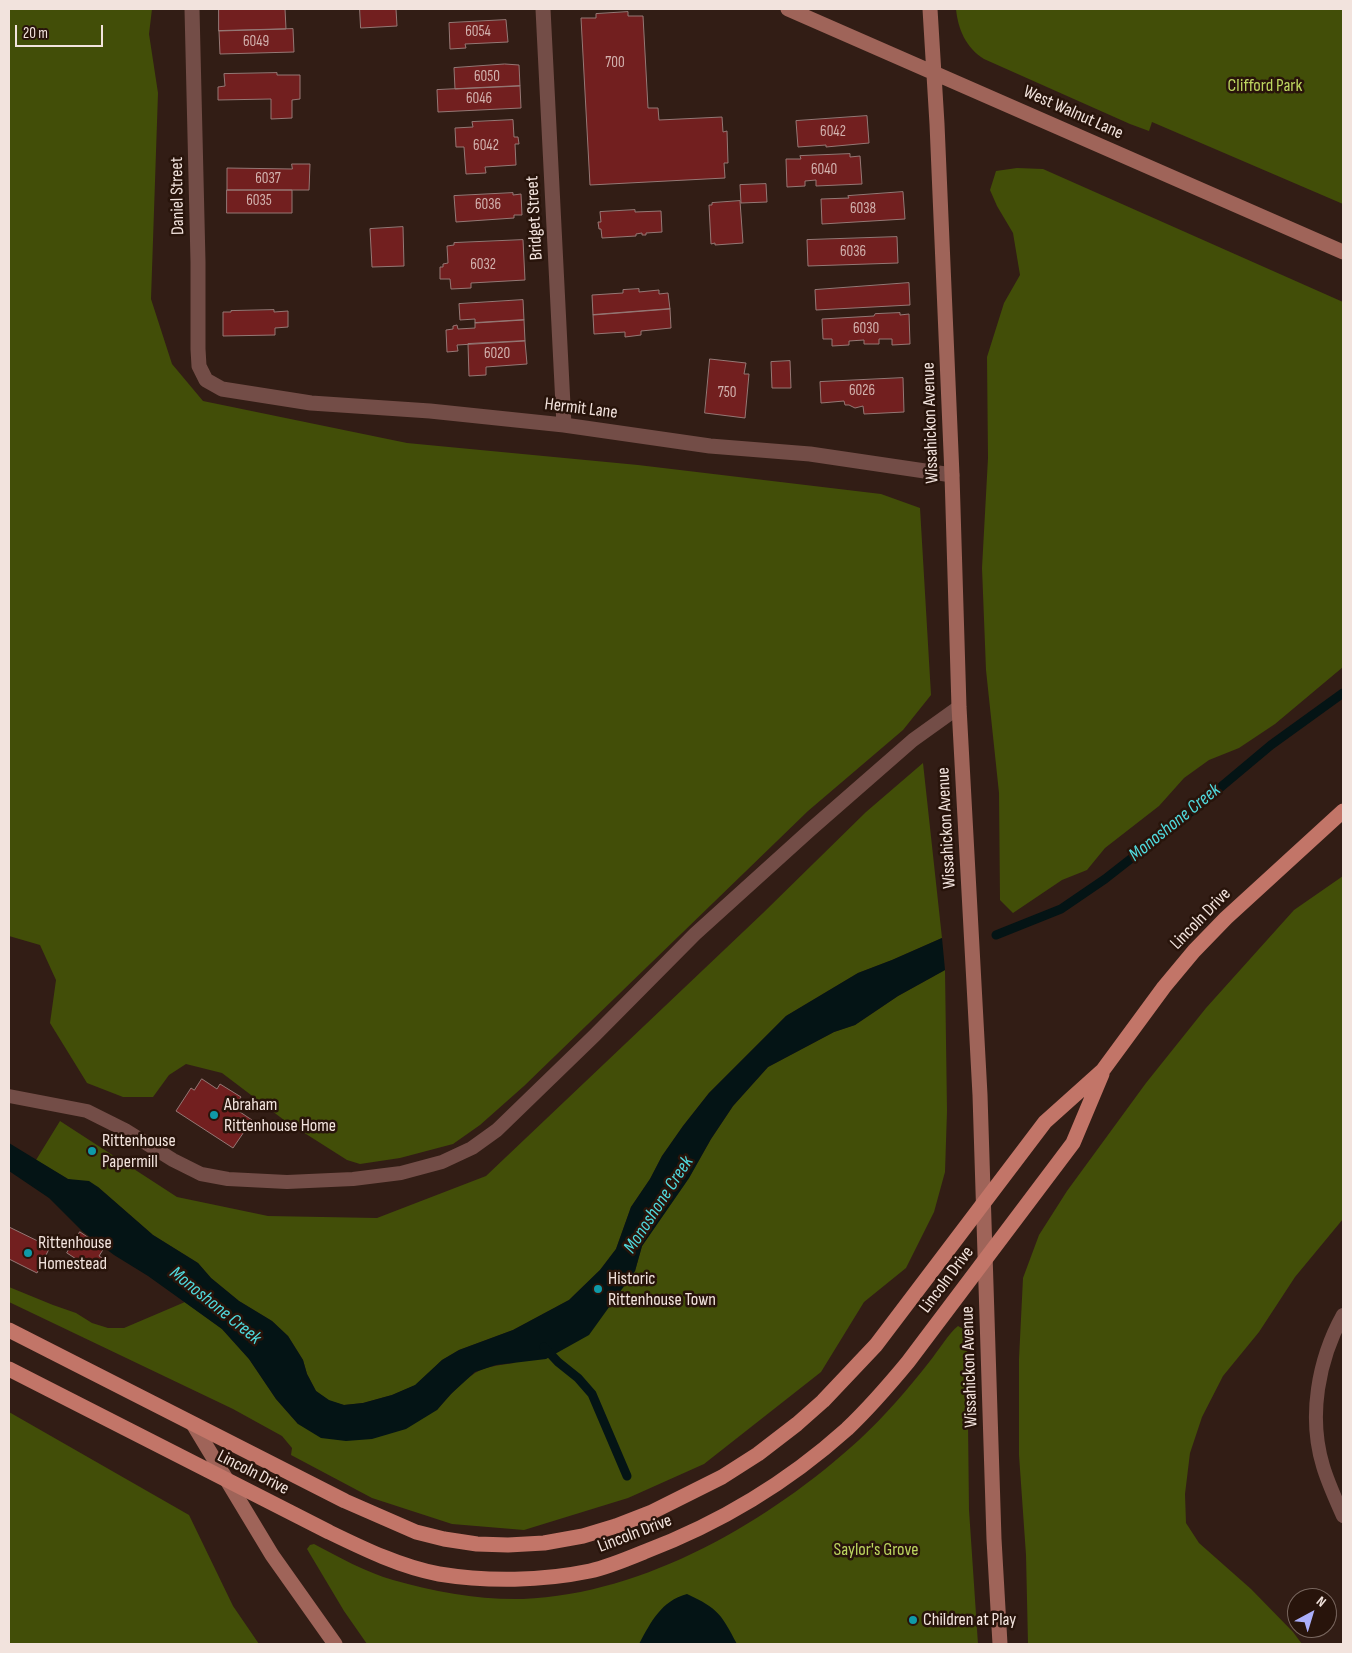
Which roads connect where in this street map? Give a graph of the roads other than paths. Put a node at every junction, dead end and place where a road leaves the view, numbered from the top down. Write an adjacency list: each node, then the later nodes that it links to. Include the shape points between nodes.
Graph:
1 (192, 9): 7 (street, Daniel Street, via 198,349 199,366)
2 (543, 9): 8 (street, Bridget Street)
3 (788, 9): 5 (street, West Walnut Lane)
4 (930, 9): 5 (street, Wissahickon Avenue)
5 (934, 73): 6 (street, West Walnut Lane); 9 (street, Wissahickon Avenue)
6 (1343, 252)
7 (206, 380): 8 (street, Hermit Lane, via 222,389 311,403)
8 (564, 425): 9 (street, Hermit Lane, via 710,446 819,455)
9 (952, 475): 10 (street, Wissahickon Avenue)
10 (959, 707): 13 (lane, via 913,740 717,914 497,1130 472,1148 442,1162 401,1173 354,1179 287,1182 228,1179 201,1174 87,1111); 14 (street, Wissahickon Avenue)
11 (1343, 811): 12 (main road, Lincoln Drive, via 1194,951)
12 (1103, 1070): 14 (main road, Lincoln Drive, via 1045,1122); 15 (main road, Lincoln Drive, via 1073,1143)
13 (9, 1096)
14 (983, 1205): 15 (street, Wissahickon Avenue); 19 (main road, Lincoln Drive, via 876,1345 797,1424 758,1454 687,1495 625,1523 583,1536 508,1545 452,1541 416,1532 345,1501)
15 (985, 1260): 20 (main road, Lincoln Drive, via 879,1396 813,1457 778,1483 703,1526 666,1544 591,1570 509,1579 438,1574 370,1551); 23 (street, Wissahickon Avenue)
16 (1343, 1315): 21 (lane, via 1324,1362 1316,1422 1323,1467)
17 (9, 1330): 19 (main road, Lincoln Drive)
18 (9, 1369): 20 (main road, Lincoln Drive)
19 (193, 1424): 20 (street)
20 (227, 1480): 22 (street, via 272,1555)
21 (1343, 1516)
22 (335, 1644)
23 (1000, 1644)

